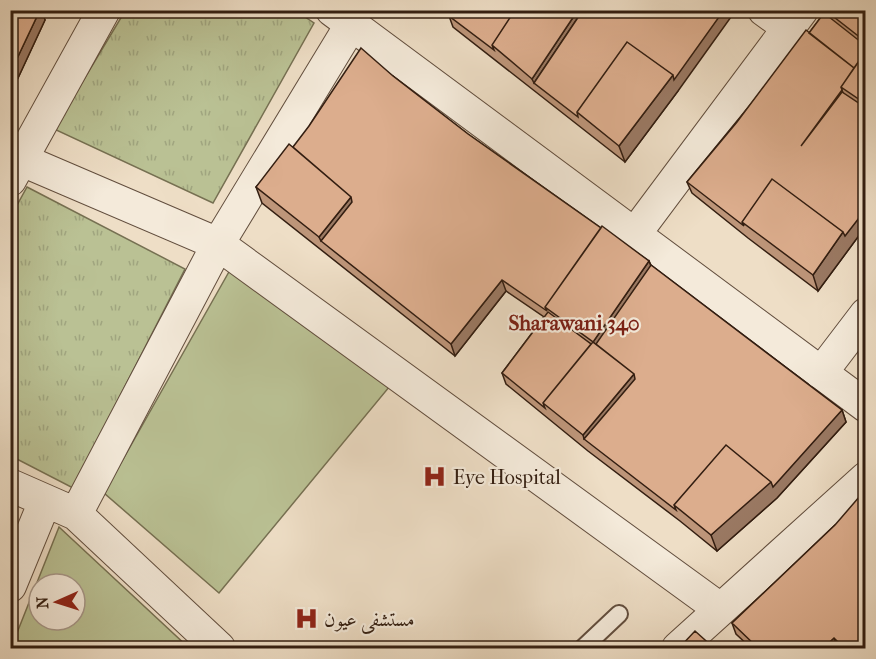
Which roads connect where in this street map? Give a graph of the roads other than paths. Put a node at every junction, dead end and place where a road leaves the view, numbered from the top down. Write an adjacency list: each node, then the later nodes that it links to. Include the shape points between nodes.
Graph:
1 (104, 10): 4 (street)
2 (785, 16): 5 (street)
3 (341, 18): 5 (street); 6 (street)
4 (16, 170): 6 (street)
5 (634, 234): 8 (street)
6 (218, 244): 13 (street); 15 (street)
7 (866, 314): 8 (street)
8 (821, 373): 9 (street)
9 (866, 406)
10 (866, 478): 15 (street)
11 (10, 485): 12 (street)
12 (45, 501): 13 (street); 14 (street)
13 (76, 514): 17 (street)
14 (10, 586)
15 (720, 609): 19 (street)
16 (619, 614): 18 (lane)
17 (219, 648)
18 (583, 648)
19 (678, 648)

